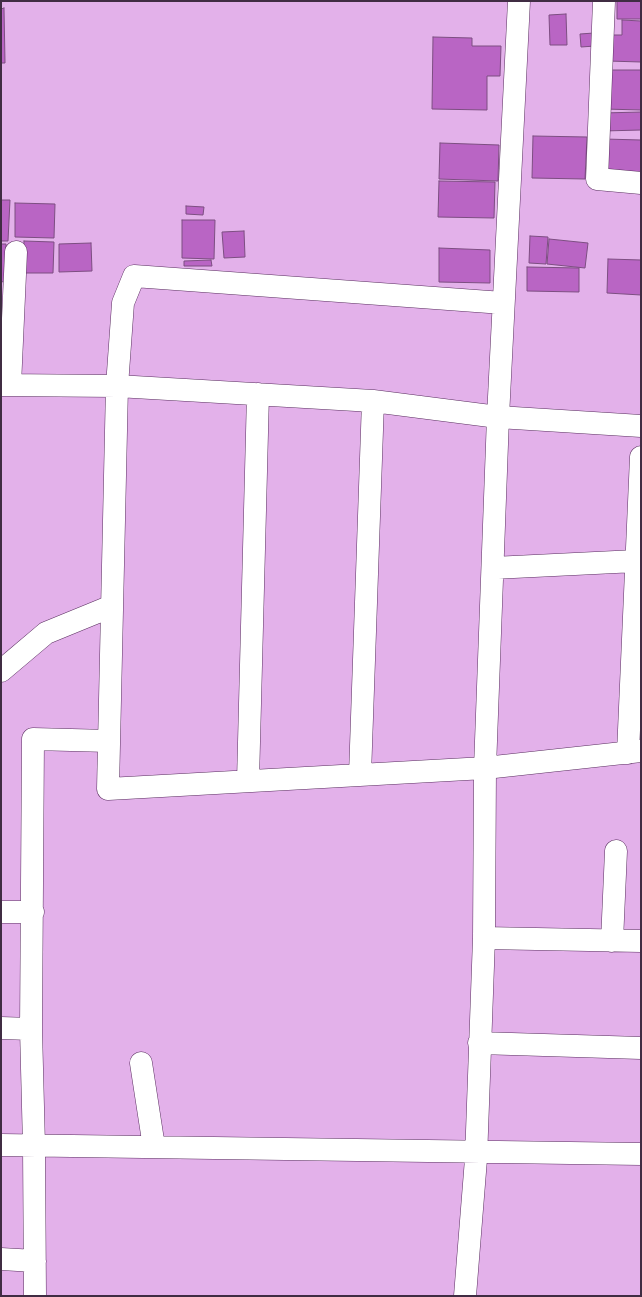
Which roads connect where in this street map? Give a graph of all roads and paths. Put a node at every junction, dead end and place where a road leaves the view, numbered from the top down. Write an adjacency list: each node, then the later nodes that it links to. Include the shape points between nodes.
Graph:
1 (519, 1): 5 (street)
2 (604, 1): 3 (street, via 597,179)
3 (641, 183)
4 (16, 252): 6 (street)
5 (504, 303): 7 (street, via 134,276 123,303); 10 (street)
6 (6, 385): 7 (street)
7 (116, 386): 8 (street); 15 (street)
8 (258, 394): 9 (street); 21 (street)
9 (373, 401): 10 (street); 20 (street)
10 (498, 417): 11 (street); 14 (street)
11 (641, 426)
12 (641, 457): 13 (street)
13 (636, 561): 14 (street); 18 (street)
14 (493, 568): 19 (street)
15 (112, 606): 16 (street, via 46,633); 17 (street)
16 (1, 671)
17 (109, 741): 21 (street, via 108,789); 24 (street, via 33,739)
18 (634, 752): 19 (street)
19 (485, 768): 20 (street); 25 (street)
20 (360, 775): 21 (street)
21 (248, 781)
22 (616, 851): 26 (street)
23 (1, 912): 24 (street)
24 (33, 912): 29 (street)
25 (484, 938): 26 (street); 30 (street)
26 (612, 941): 27 (street)
27 (641, 941)
28 (1, 1028): 29 (street)
29 (31, 1029): 34 (street)
30 (479, 1043): 31 (street); 36 (street)
31 (641, 1048)
32 (141, 1063): 35 (street)
33 (1, 1145): 34 (street)
34 (34, 1146): 35 (street); 39 (street)
35 (154, 1147): 36 (street)
36 (476, 1151): 37 (street); 41 (street)
37 (641, 1154)
38 (1, 1259): 39 (street)
39 (35, 1261): 40 (street)
40 (35, 1296)
41 (465, 1296)

